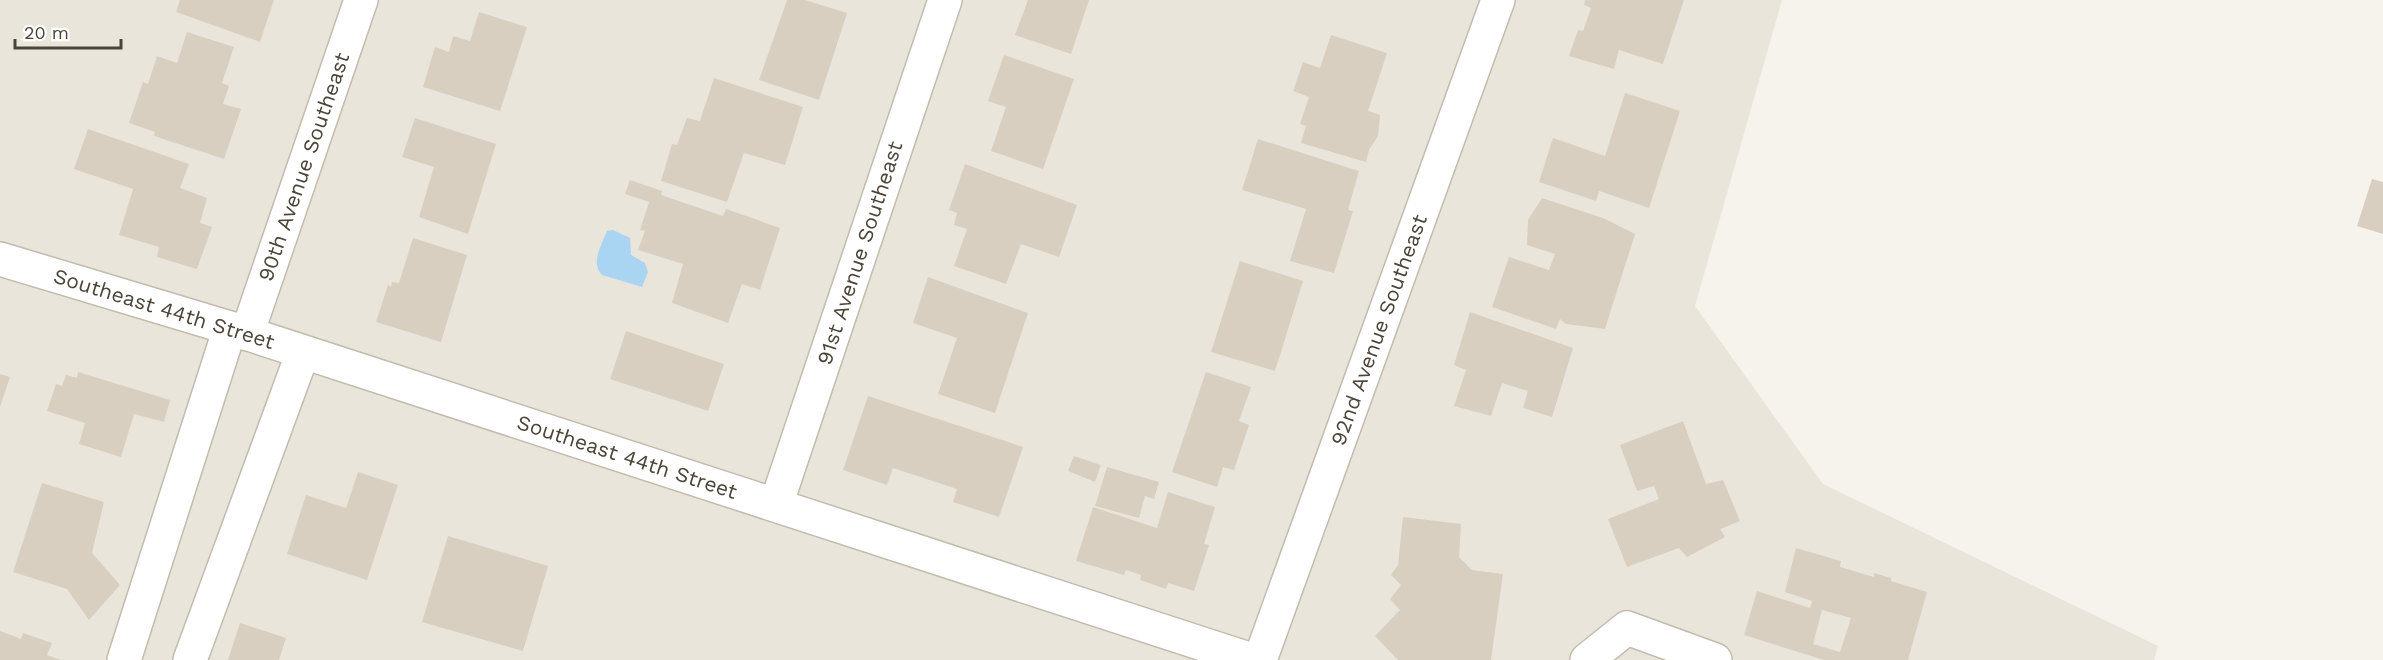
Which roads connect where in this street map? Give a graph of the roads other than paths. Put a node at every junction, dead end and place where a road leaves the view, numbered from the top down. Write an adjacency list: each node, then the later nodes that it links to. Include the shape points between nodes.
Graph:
1 (361, 0): 5 (street, 90th Avenue Southeast)
2 (945, 0): 7 (street, 91st Avenue Southeast)
3 (1498, 0): 11 (street, 92nd Avenue Southeast)
4 (0, 259): 5 (street, Southeast 44th Street)
5 (238, 331): 6 (street, Southeast 44th Street); 8 (street, 90th Avenue Southeast)
6 (303, 352): 7 (street, Southeast 44th Street); 9 (street)
7 (776, 505): 10 (street, Southeast 44th Street)
8 (124, 660)
9 (190, 660)
10 (1252, 660)
11 (1260, 660)
12 (1587, 660): 13 (street, via 1627,628)
13 (1714, 660)

